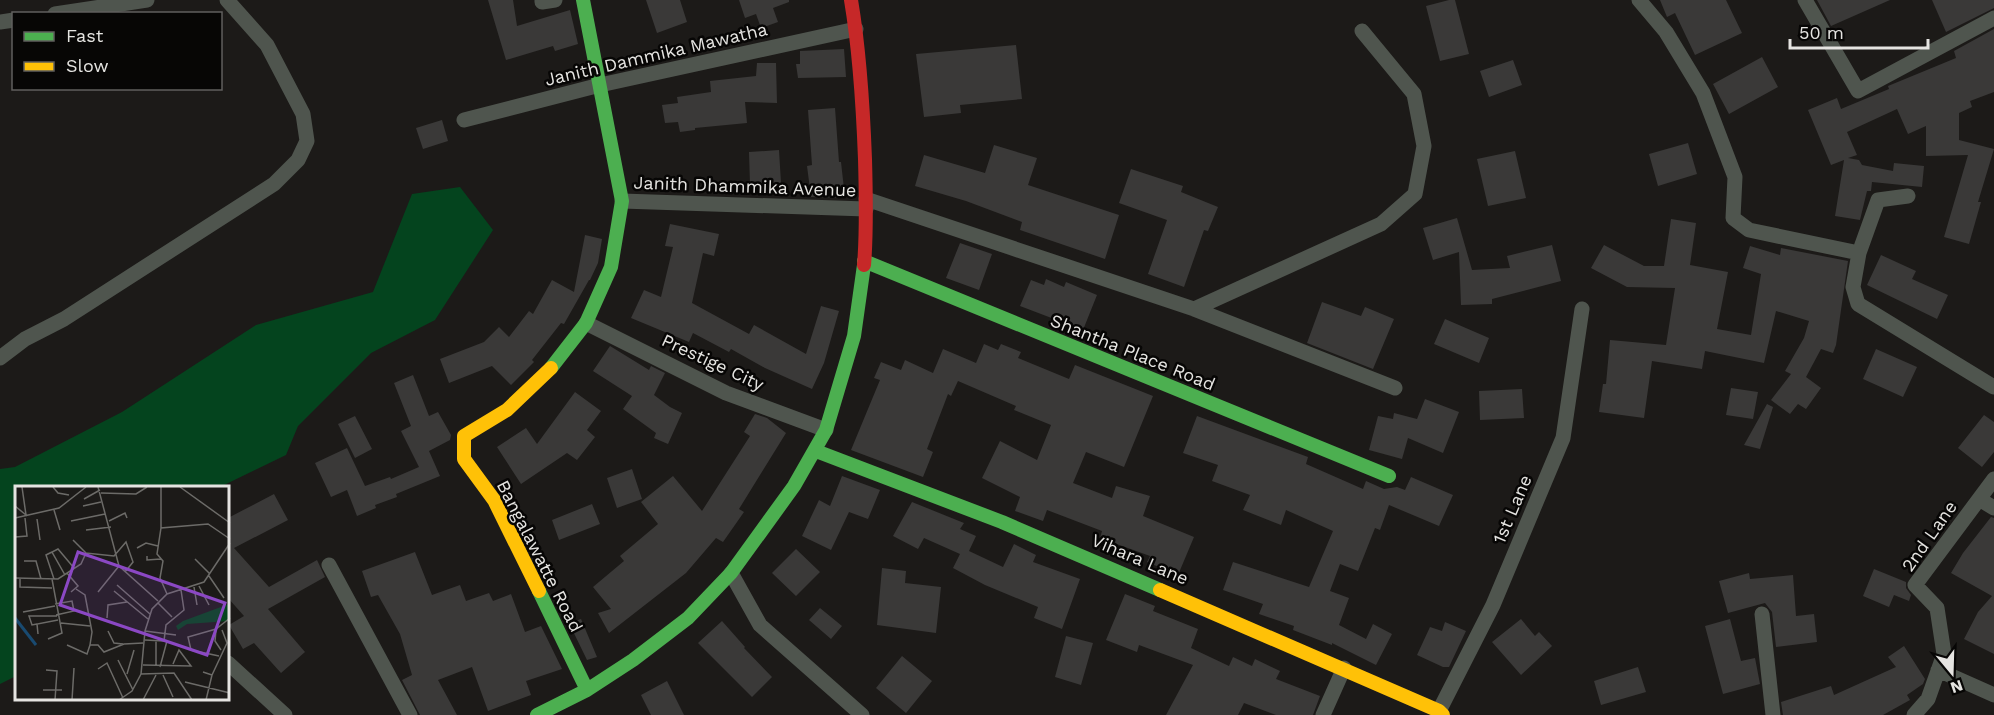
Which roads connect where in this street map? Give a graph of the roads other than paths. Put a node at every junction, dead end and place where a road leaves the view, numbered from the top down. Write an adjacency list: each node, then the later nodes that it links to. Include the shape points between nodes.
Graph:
1 (147, 0): 9 (street)
2 (227, 0): 23 (street, via 267,45 303,114 307,141 298,160 274,184)
3 (542, 0): 4 (street)
4 (555, 0)
5 (583, 0): 13 (street, Bangalawatte Road)
6 (851, 0): 11 (street)
7 (1640, 0): 18 (street, via 1666,32 1703,93 1735,177 1733,218 1749,230)
8 (1805, 0): 10 (street, via 1858,91)
9 (68, 12)
10 (1994, 18)
11 (856, 29): 13 (street, Janith Dammika Mawatha); 17 (street)
12 (1362, 31): 20 (street, via 1414,94 1424,146 1414,194 1381,224)
13 (600, 85): 14 (street, Janith Dammika Mawatha); 16 (street, Bangalawatte Road)
14 (464, 120)
15 (1908, 196): 18 (street, via 1878,200)
16 (622, 201): 17 (street, Janith Dhammika Avenue); 22 (street, Bangalawatte Road, via 610,267)
17 (866, 204): 19 (street); 20 (street, Janith Dhammika Avenue)
18 (1859, 253): 24 (street, via 1853,287 1858,304)
19 (864, 261): 26 (street, via 854,336); 28 (street, Shantha Place Road)
20 (1194, 309): 25 (street, Janith Dhammika Avenue)
21 (1582, 309): 40 (street, 1st Lane, via 1563,438 1493,605)
22 (586, 323): 26 (street, Prestige City, via 726,393); 38 (street, Bangalawatte Road, via 550,368 507,410 464,436 464,459 495,500)
23 (0, 358)
24 (1994, 387)
25 (1395, 388)
26 (826, 430): 27 (street)
27 (816, 451): 33 (street); 36 (street, Vihara Lane, via 1002,522)
28 (1389, 476)
29 (1994, 479): 30 (street, 2nd Lane)
30 (1979, 499): 31 (street); 37 (street, 2nd Lane, via 1915,585 1937,608 1944,654)
31 (1994, 508)
32 (329, 565): 42 (street)
33 (731, 573): 38 (street, via 688,618); 44 (street, via 760,625)
34 (1762, 614): 46 (street)
35 (230, 665): 41 (street)
36 (1344, 668): 40 (street, Vihara Lane); 45 (street)
37 (1938, 670): 39 (street); 47 (street, 2nd Lane, via 1928,699)
38 (588, 690): 43 (street)
39 (1994, 695)
40 (1441, 713)
41 (285, 715)
42 (410, 715)
43 (537, 715)
44 (862, 715)
45 (1323, 715)
46 (1773, 715)
47 (1914, 715)

